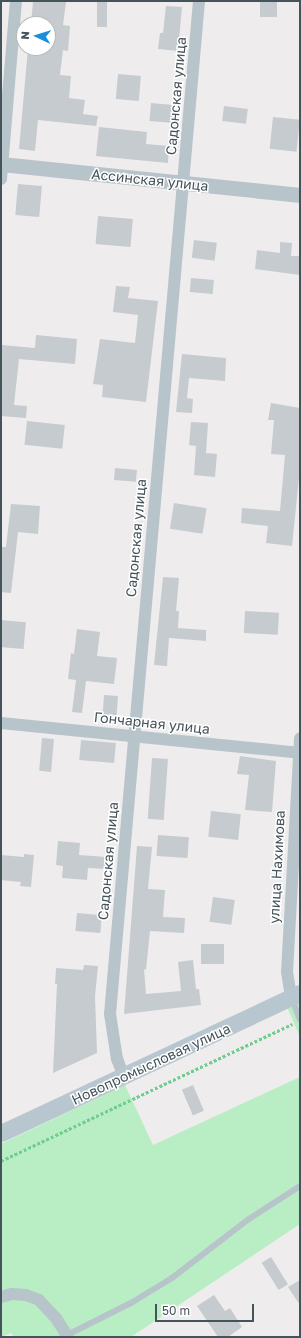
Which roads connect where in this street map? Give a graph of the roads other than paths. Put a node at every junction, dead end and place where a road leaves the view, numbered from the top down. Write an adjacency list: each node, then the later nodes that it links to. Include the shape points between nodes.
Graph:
1 (16, 1): 3 (street)
2 (199, 1): 4 (street, Садонская улица)
3 (1, 169): 4 (street, Ассинская улица)
4 (183, 184): 5 (street, Ассинская улица); 7 (street, Садонская улица)
5 (300, 195)
6 (1, 724): 7 (street, Гончарная улица)
7 (133, 736): 9 (street, Гончарная улица); 12 (street, Садонская улица, via 110,1014)
8 (300, 738): 9 (street, улица Нахимова)
9 (299, 753): 10 (street, улица Нахимова, via 287,972)
10 (296, 995): 11 (lane); 12 (main road, Новопромысловая улица)
11 (300, 1020)
12 (124, 1077): 13 (main road, Новопромысловая улица)
13 (1, 1134)
14 (300, 1186): 16 (lane, via 249,1219 172,1278 131,1304)
15 (1, 1297): 16 (street, via 12,1294 26,1295 39,1300 56,1318)
16 (67, 1336)

